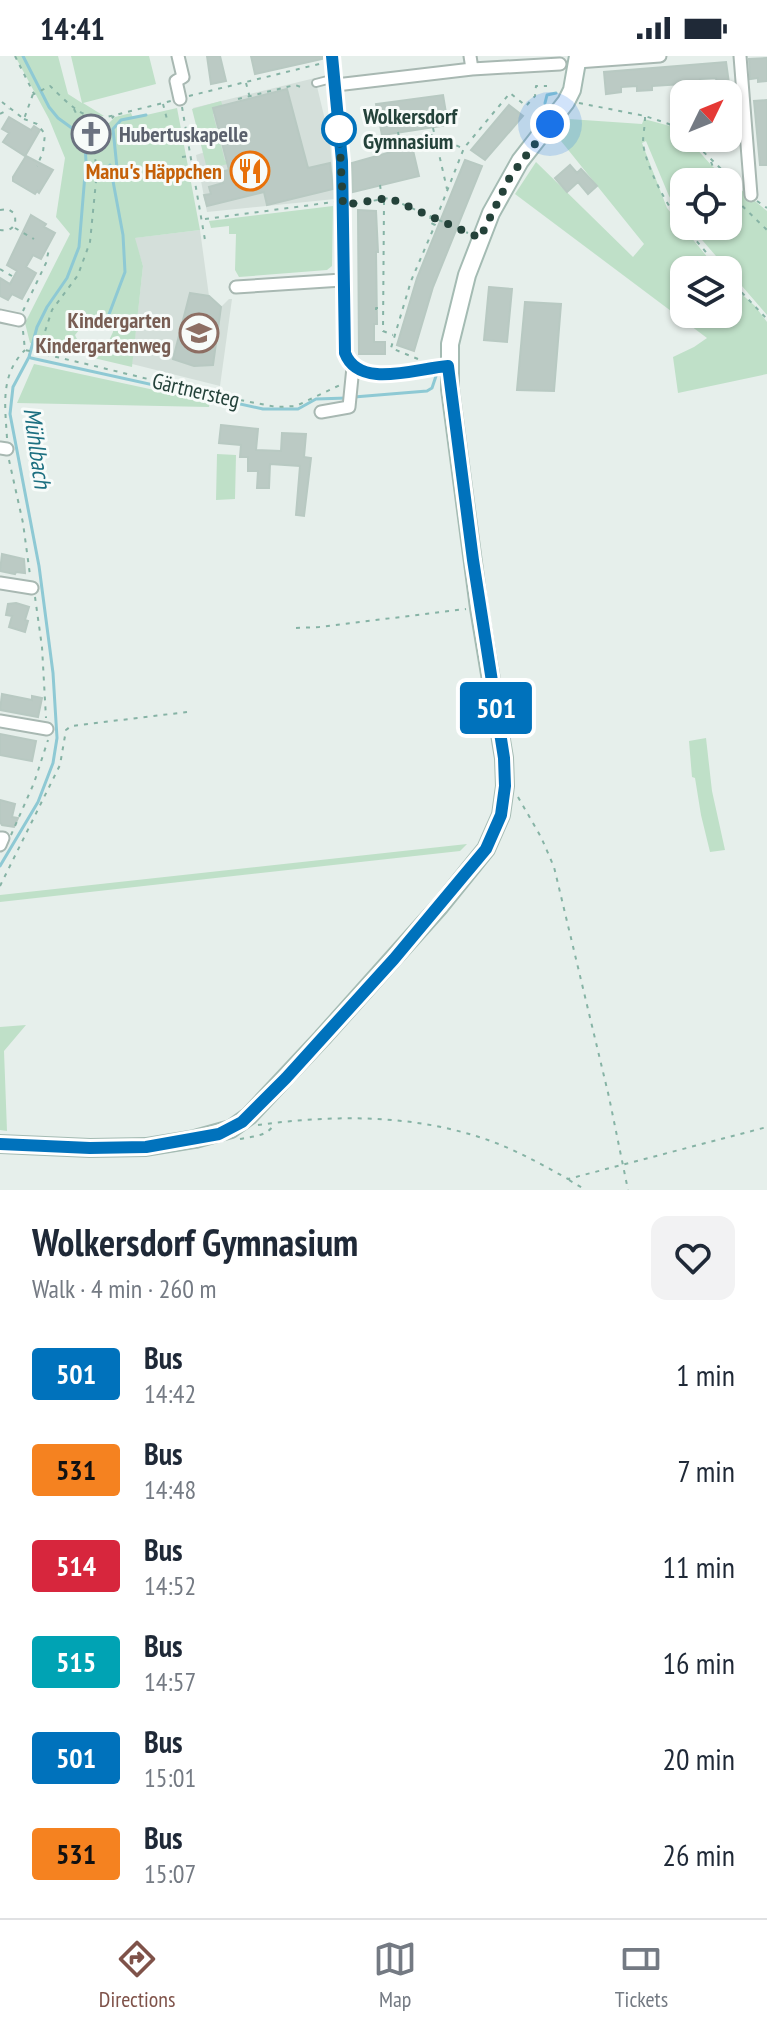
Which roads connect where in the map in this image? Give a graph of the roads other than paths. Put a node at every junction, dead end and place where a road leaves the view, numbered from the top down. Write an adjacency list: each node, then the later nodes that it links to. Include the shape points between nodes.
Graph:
1 (178, 56): 10 (street, via 183,77 176,81)
2 (470, 56): 7 (street)
3 (660, 56): 6 (street)
4 (740, 56): 11 (street)
5 (328, 59): 8 (street)
6 (569, 59): 7 (street); 16 (street, via 566,103 515,169 480,238 457,309)
7 (472, 69): 8 (street)
8 (335, 81): 9 (lane); 12 (street, via 342,161)
9 (316, 83)
10 (180, 99)
11 (751, 195)
12 (342, 280): 13 (street); 17 (street, via 345,353)
13 (236, 287)
14 (0, 316): 15 (street)
15 (19, 320)
16 (448, 366): 17 (street); 25 (street, via 500,730 505,786 495,831 474,866 242,1122 219,1134 146,1147)
17 (352, 378): 18 (street, via 349,407)
18 (319, 408)
19 (0, 583): 20 (street)
20 (32, 588)
21 (0, 721): 22 (street)
22 (47, 729)
23 (0, 838): 24 (street)
24 (0, 845)
25 (0, 1144)

